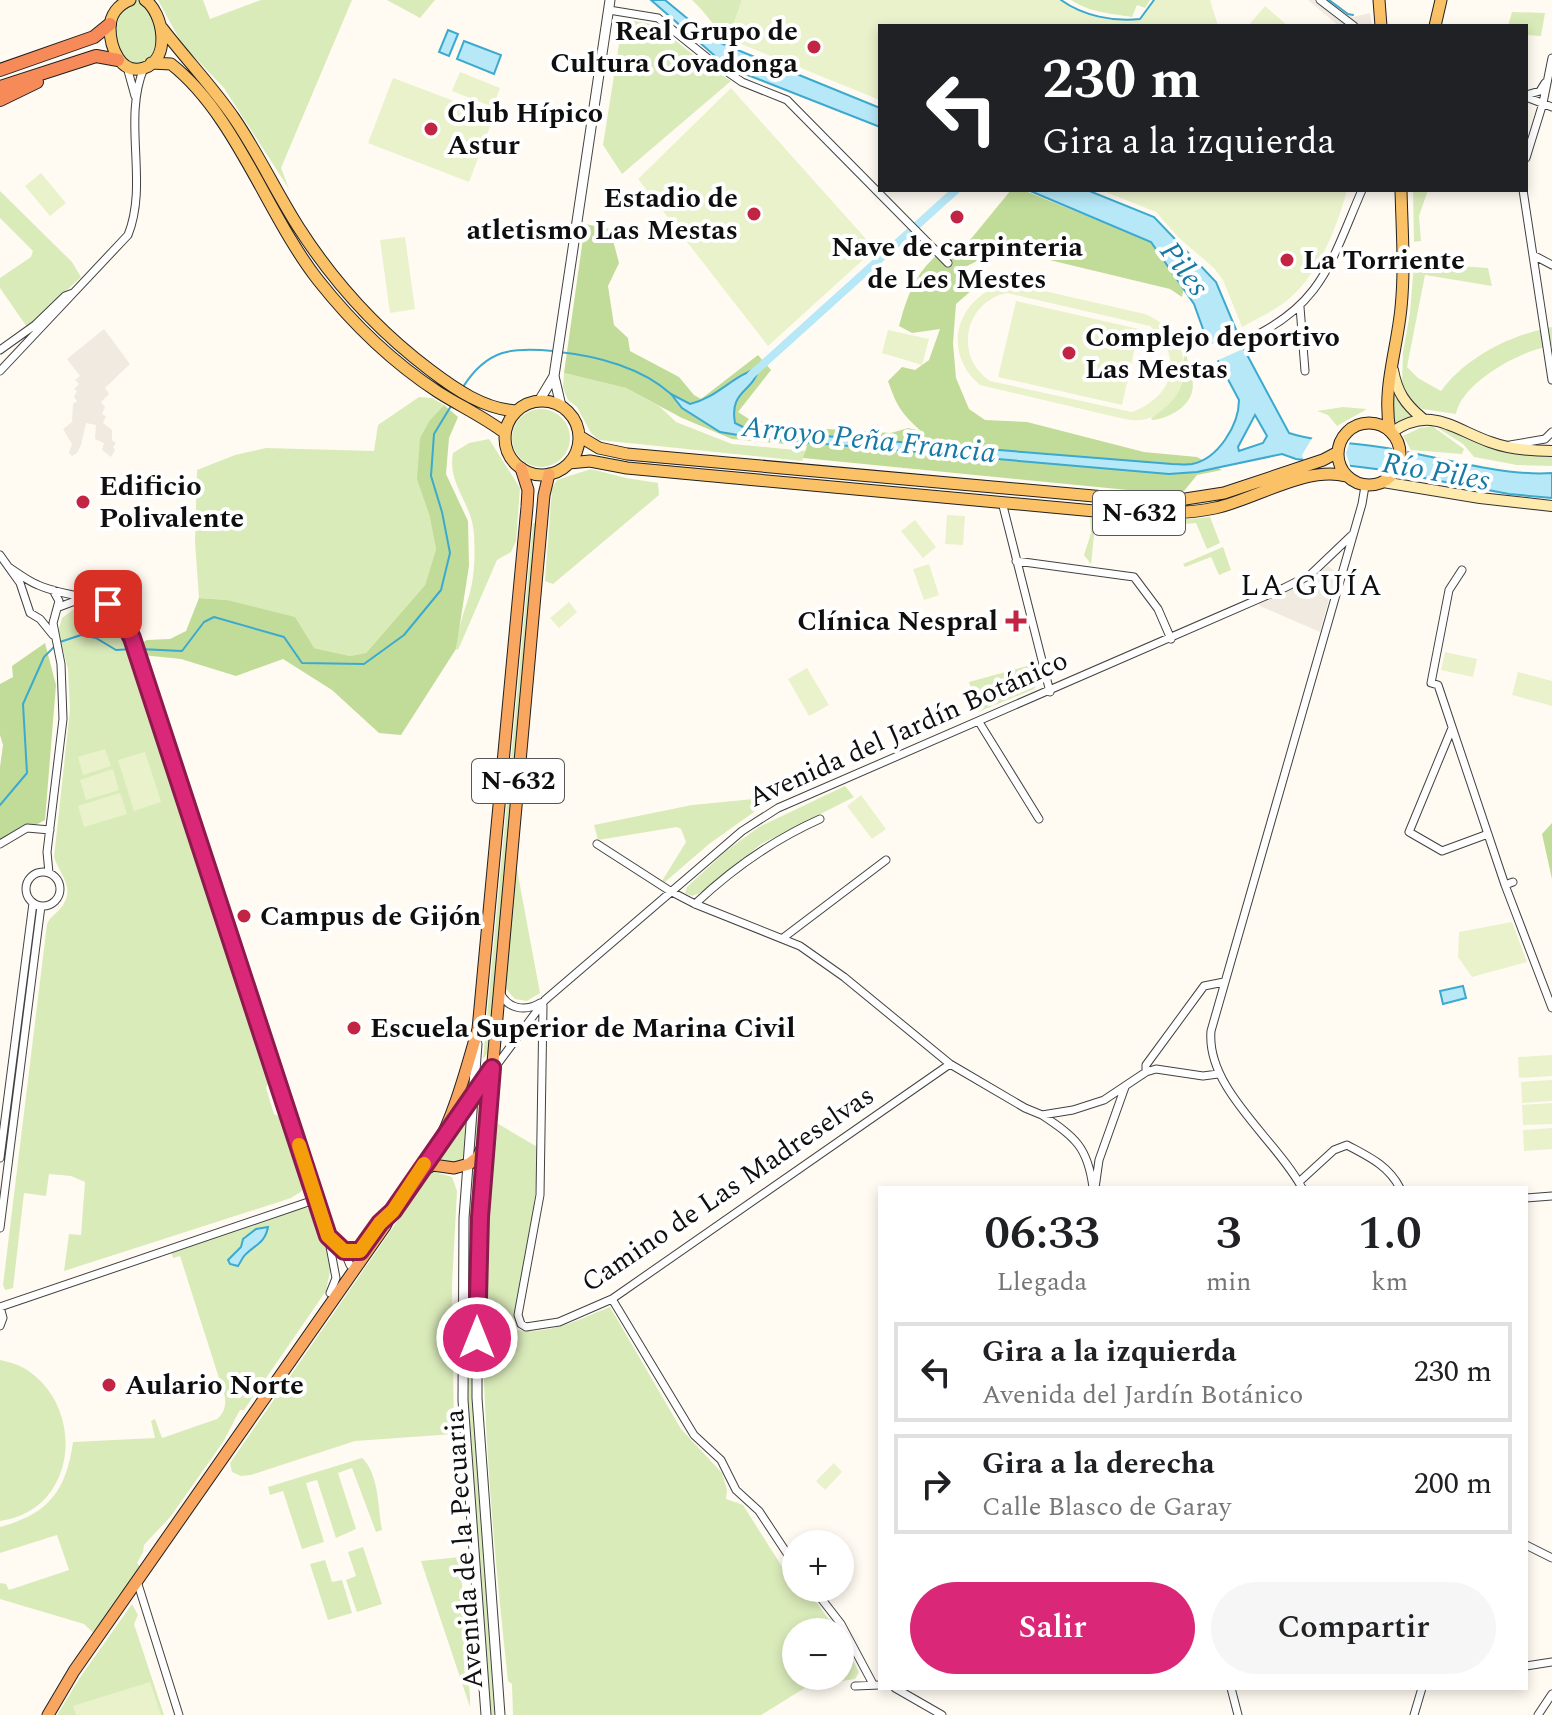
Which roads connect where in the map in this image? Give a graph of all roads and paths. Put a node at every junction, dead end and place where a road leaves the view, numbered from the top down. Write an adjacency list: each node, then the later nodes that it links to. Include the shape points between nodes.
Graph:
1 (1320, 0): 8 (street)
2 (1379, 0): 9 (main road)
3 (1441, 0): 10 (main road)
4 (125, 1): 7 (main road)
5 (150, 3): 11 (main road)
6 (610, 5): 28 (street, via 658,18 742,82 787,100); 44 (street)
7 (110, 24): 12 (highway, via 94,37); 15 (main road, via 110,43)
8 (1351, 24)
9 (1378, 24)
10 (1435, 24)
11 (162, 28): 17 (main road, via 160,48); 46 (main road, via 235,120 327,269 359,308)
12 (43, 55): 14 (highway); 18 (highway)
13 (1552, 58): 19 (street)
14 (0, 60)
15 (123, 64): 16 (highway, via 96,56); 17 (main road); 24 (street)
16 (68, 65): 20 (highway); 23 (highway)
17 (148, 66): 24 (street); 46 (main road, via 171,64 201,95 295,246 350,318 391,357)
18 (0, 70)
19 (1550, 70): 21 (street, via 1540,91); 25 (street)
20 (0, 87)
21 (1528, 95)
22 (1528, 97): 25 (street)
23 (0, 100)
24 (137, 102): 36 (street, via 133,223 117,250)
25 (1543, 103): 26 (street); 27 (street)
26 (1552, 107)
27 (1528, 152)
28 (878, 192)
29 (878, 192): 34 (street)
30 (1361, 192): 37 (street, via 1324,276)
31 (1401, 192): 41 (main road, via 1404,274)
32 (1523, 192): 33 (street)
33 (1533, 255): 35 (street); 45 (street)
34 (948, 263)
35 (1552, 265)
36 (76, 291): 39 (street); 40 (street)
37 (1300, 307): 38 (street, via 1280,324); 43 (street)
38 (1242, 342)
39 (25, 344): 40 (street); 42 (street)
40 (1, 350)
41 (1392, 367): 47 (main road); 52 (main road, via 1402,400)
42 (0, 371)
43 (1305, 371)
44 (554, 375): 48 (street); 49 (street)
45 (1552, 380)
46 (439, 385): 50 (main road)
47 (1387, 393): 53 (main road, via 1380,410); 56 (main road)
48 (539, 401): 49 (main road); 51 (main road)
49 (561, 406): 57 (main road, via 572,416)
50 (477, 408): 51 (main road); 55 (main road)
51 (516, 411): 55 (main road)
52 (1422, 418): 56 (main road); 58 (main road, via 1444,421)
53 (1366, 423): 56 (main road); 60 (main road, via 1345,434)
54 (1552, 432): 58 (street, via 1535,442)
55 (505, 433): 62 (main road, N-632, via 508,453)
56 (1393, 435): 65 (main road, via 1400,459)
57 (579, 436): 60 (main road, N-632, via 599,448 627,454 1179,500 1224,493); 61 (main road)
58 (1502, 445): 59 (main road)
59 (1552, 451)
60 (1338, 452): 63 (main road)
61 (569, 463): 64 (main road, N-632); 67 (main road, N-632)
62 (521, 468): 64 (main road); 103 (highway, N-632, via 528,490 525,533)
63 (1343, 471): 66 (main road, N-632); 67 (main road, N-632, via 1310,476 1229,505 1182,513 1116,513)
64 (549, 474): 100 (highway, N-632)
65 (1387, 479): 66 (main road); 68 (main road)
66 (1365, 486): 69 (street)
67 (1002, 502): 71 (street)
68 (1552, 506)
69 (1353, 534): 81 (street, Avenida del Jardín Botánico, via 1310,575); 99 (street)
70 (0, 555): 72 (street)
71 (1016, 561): 81 (street, via 1134,577 1158,609); 82 (street)
72 (10, 568): 74 (street); 77 (street)
73 (1462, 570): 84 (street, via 1449,590 1431,683 1437,684)
74 (41, 587): 75 (street); 77 (street)
75 (53, 590): 76 (street); 78 (street)
76 (86, 598): 78 (street); 126 (street, via 108,604 132,638)
77 (27, 599): 79 (street, via 30,613)
78 (57, 610): 79 (street); 80 (street)
79 (40, 619): 80 (street)
80 (54, 637): 87 (street, via 64,695)
81 (1171, 639): 82 (street, Avenida del Jardín Botánico)
82 (1050, 692): 83 (street, Avenida del Jardín Botánico)
83 (979, 722): 86 (street); 95 (street, Avenida del Jardín Botánico, via 778,808)
84 (1452, 728): 88 (street); 88 (street, via 1409,832 1442,851)
85 (820, 819): 96 (street, via 759,851)
86 (1039, 819)
87 (50, 830): 89 (street, via 27,828); 91 (street)
88 (1488, 834): 102 (street)
89 (0, 844)
90 (597, 844): 95 (street)
91 (47, 852): 93 (street); 94 (street)
92 (886, 860): 98 (street)
93 (37, 872): 94 (street); 97 (street, via 26,884 26,894)
94 (49, 873): 97 (street, via 59,885 59,896 52,904)
95 (670, 891): 96 (street); 101 (street, Avenida del Jardín Botánico)
96 (695, 904): 98 (street)
97 (37, 905): 113 (street); 127 (street)
98 (783, 938): 104 (street, via 844,977)
99 (1224, 982): 106 (street, via 1204,986); 107 (street, via 1210,1042)
100 (499, 989): 101 (street, via 510,1005 522,1008); 105 (highway, N-632)
101 (545, 1000): 105 (street, Avenida del Jardín Botánico); 133 (street, Camino de Las Madreselvas, via 540,1195 518,1315 521,1324 530,1327 559,1322)
102 (1552, 1008)
103 (478, 1029): 109 (street, Avenida de la Pecuaria); 112 (highway, N-632)
104 (950, 1064): 110 (street); 133 (street, Camino de Las Madreselvas)
105 (492, 1068): 109 (street, Avenida del Jardín Botánico); 111 (highway, Avenida de la Pecuaria / N-632)
106 (1146, 1072): 107 (street); 108 (street)
107 (1218, 1074): 119 (street)
108 (1125, 1087): 110 (street, via 1104,1100); 115 (street)
109 (473, 1094): 112 (street, Avenida del Jardín Botánico); 116 (street, Avenida de la Pecuaria)
110 (1042, 1115): 114 (street, via 1075,1139)
111 (486, 1140): 116 (highway, Avenida de la Pecuaria); 155 (street, Avenida de la Pecuaria, via 477,1278 477,1398)
112 (438, 1145): 118 (highway, Avenida del Jardín Botánico / N-632)
113 (0, 1158)
114 (1087, 1158): 115 (street); 121 (street)
115 (1099, 1160): 120 (street)
116 (469, 1164): 117 (highway); 123 (street, Avenida de la Pecuaria)
117 (454, 1168): 118 (highway, via 433,1165); 123 (street)
118 (418, 1173): 130 (highway, Avenida del Jardín Botánico / N-632)
119 (1300, 1185): 122 (street, via 1334,1150 1347,1145 1382,1165)
120 (1094, 1186)
121 (1094, 1186)
122 (1399, 1186)
123 (466, 1189): 154 (street, Avenida de la Pecuaria, via 463,1400)
124 (1552, 1196): 125 (street)
125 (1528, 1198)
126 (317, 1199): 128 (street); 134 (street)
127 (0, 1228)
128 (328, 1236): 129 (street); 131 (street)
129 (344, 1251): 130 (street); 130 (street)
130 (357, 1260): 131 (street); 132 (highway, Avenida del Jardín Botánico / N-632); 136 (highway, Avenida del Jardín Botánico / N-632)
131 (335, 1263): 132 (street)
132 (330, 1293): 136 (highway, Avenida del Jardín Botánico / N-632)
133 (612, 1299): 137 (street, via 694,1435 721,1460 736,1490 759,1511)
134 (0, 1307): 135 (street)
135 (0, 1326)
136 (258, 1406): 140 (highway, Avenida del Jardín Botánico / N-632)
137 (782, 1546)
138 (1528, 1546): 139 (street)
139 (1552, 1558)
140 (137, 1581): 152 (highway, Avenida del Jardín Botánico / N-632); 153 (street)
141 (824, 1602): 144 (street)
142 (1552, 1662): 143 (street)
143 (1528, 1666)
144 (876, 1684): 145 (street)
145 (855, 1686)
146 (898, 1690): 151 (street)
147 (914, 1690): 151 (street)
148 (1232, 1690): 157 (street)
149 (1421, 1690): 158 (street)
150 (1552, 1694): 159 (street)
151 (907, 1695): 156 (street)
152 (48, 1715)
153 (179, 1715)
154 (486, 1715)
155 (500, 1715)
156 (942, 1715)
157 (1238, 1715)
158 (1414, 1715)
159 (1538, 1715)

